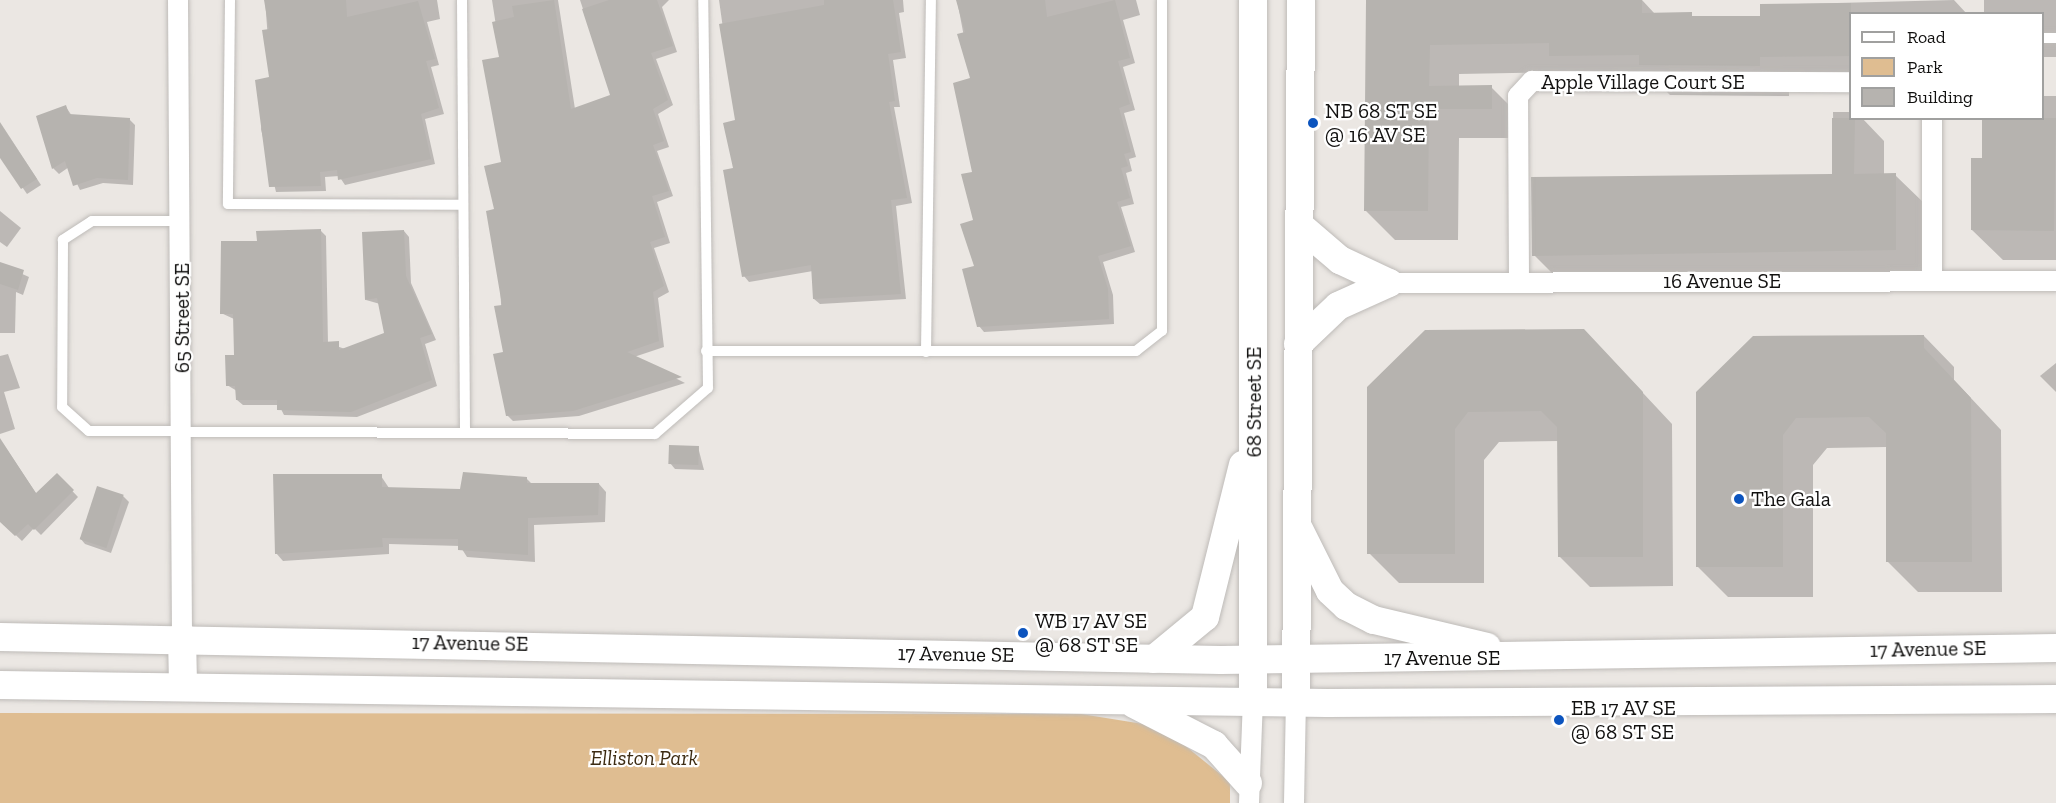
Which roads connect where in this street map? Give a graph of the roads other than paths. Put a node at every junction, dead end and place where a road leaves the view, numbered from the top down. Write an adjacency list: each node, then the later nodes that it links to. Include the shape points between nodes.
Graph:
1 (178, 0): 12 (street, 65 Street SE)
2 (230, 0): 11 (lane, via 228,204)
3 (462, 0): 11 (lane)
4 (703, 0): 19 (lane)
5 (931, 0): 20 (lane)
6 (1162, 0): 20 (lane, via 1162,331 1136,351)
7 (1252, 0): 21 (main road, 68 Street SE)
8 (1301, 0): 13 (main road, 68 Street SE)
9 (1849, 82): 14 (street, Apple Village Court SE, via 1532,81 1518,96)
10 (1932, 120): 15 (street)
11 (461, 205): 22 (lane)
12 (182, 221): 23 (street, 65 Street SE); 23 (lane, via 92,221 63,240 62,408 89,431)
13 (1299, 225): 17 (main road, via 1340,260); 18 (main road, 68 Street SE)
14 (1519, 280): 15 (street, 16 Avenue SE); 17 (street, 16 Avenue SE)
15 (1932, 281): 16 (street, 16 Avenue SE)
16 (2056, 281)
17 (1389, 283): 18 (main road, via 1338,306)
18 (1298, 344): 24 (main road, 68 Street SE)
19 (706, 351): 20 (lane); 22 (lane, via 708,388 655,434)
20 (926, 351)
21 (1253, 423): 30 (main road, via 1205,617); 31 (main road, 68 Street SE)
22 (465, 432): 23 (lane)
23 (182, 434): 25 (street, 65 Street SE)
24 (1297, 524): 28 (main road, via 1330,591 1346,606 1374,620); 29 (main road, 68 Street SE)
25 (182, 636): 26 (main road, 17 Avenue SE); 30 (main road, 17 Avenue SE); 33 (main road)
26 (0, 637)
27 (2056, 648): 28 (main road, 17 Avenue SE)
28 (1528, 657): 29 (main road, 17 Avenue SE)
29 (1297, 658): 31 (main road, 17 Avenue SE); 37 (main road, 68 Street SE)
30 (1154, 659): 31 (main road, 17 Avenue SE)
31 (1254, 660): 36 (main road, 68 Street SE)
32 (0, 685): 33 (main road, 17 Avenue SE)
33 (183, 685): 34 (main road, 17 Avenue SE)
34 (1107, 696): 36 (main road, 17 Avenue SE); 38 (main road, via 1151,709 1194,731 1229,757)
35 (2056, 699): 37 (main road, 17 Avenue SE)
36 (1253, 701): 37 (main road, 17 Avenue SE); 38 (street, 68 Street SE)
37 (1296, 702): 39 (street, 68 Street SE)
38 (1249, 793)
39 (1294, 803)

